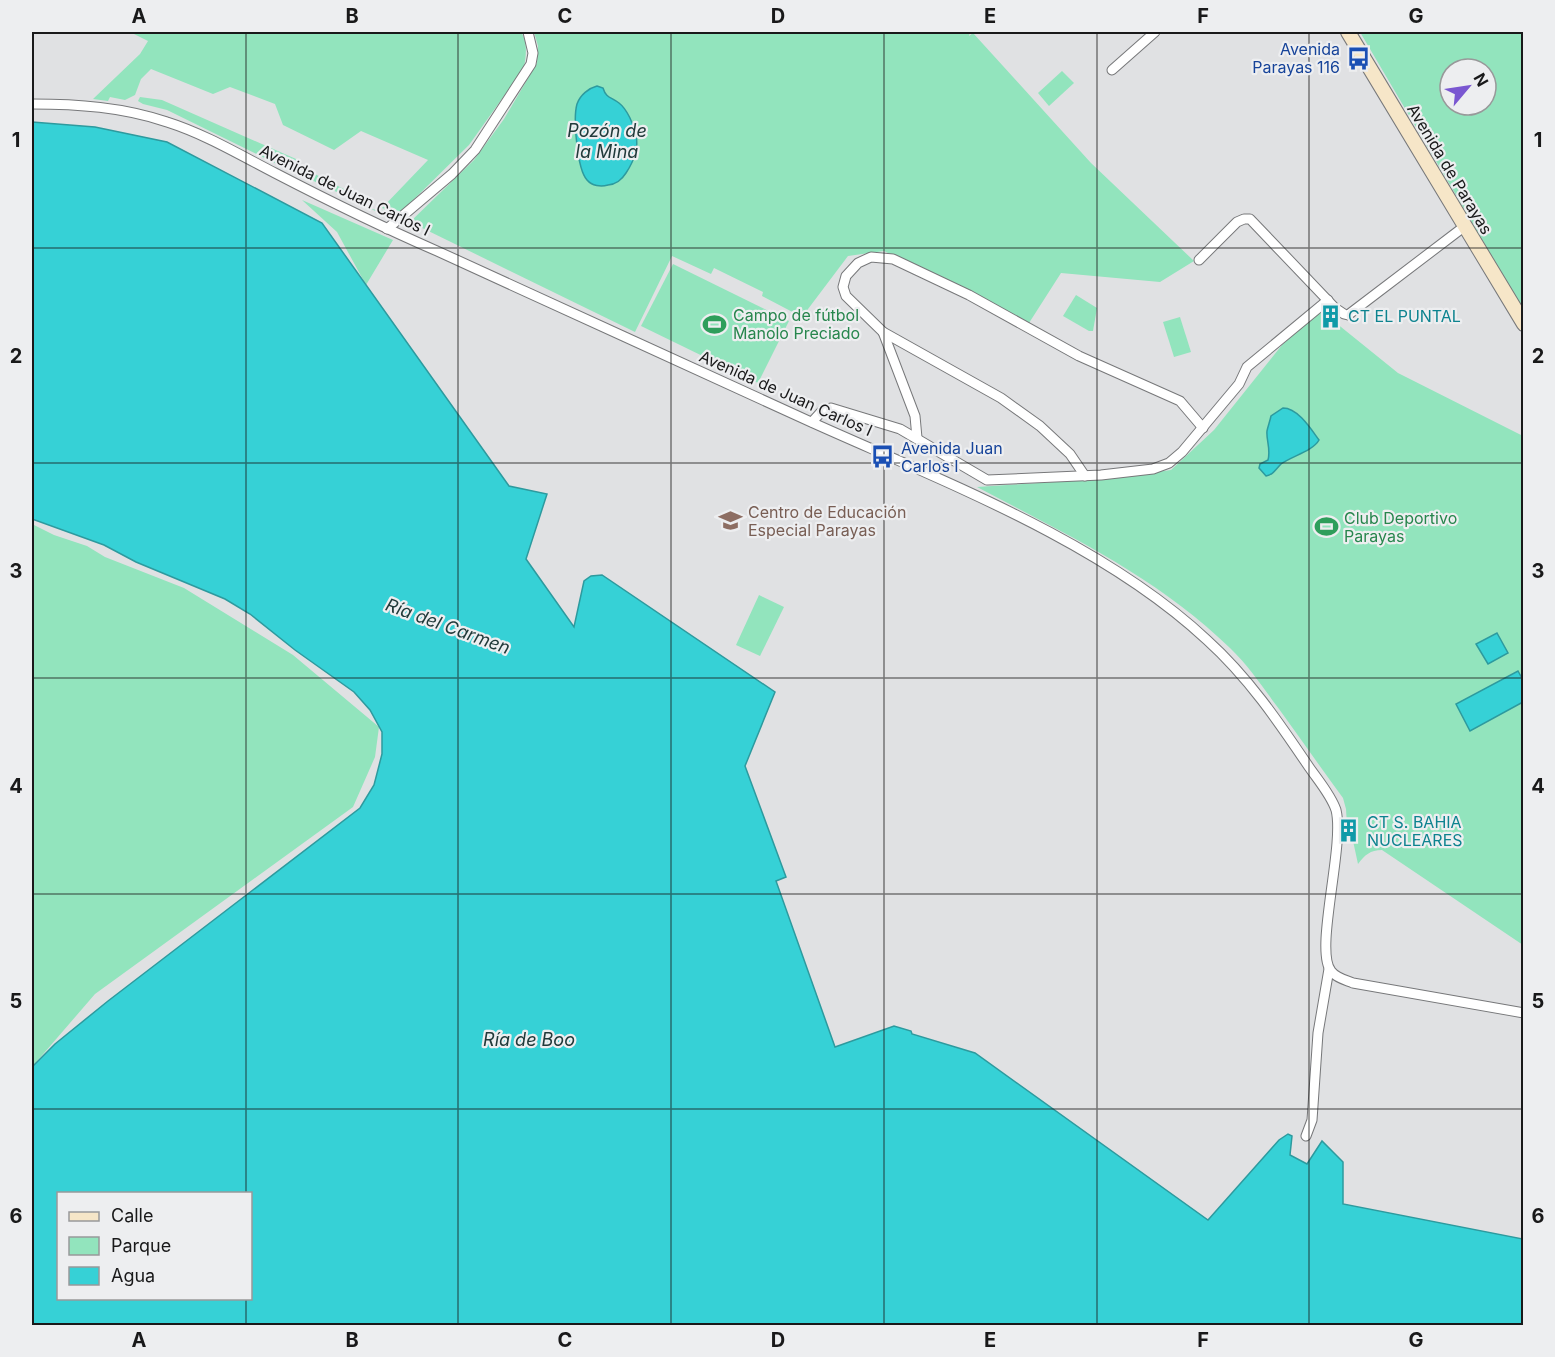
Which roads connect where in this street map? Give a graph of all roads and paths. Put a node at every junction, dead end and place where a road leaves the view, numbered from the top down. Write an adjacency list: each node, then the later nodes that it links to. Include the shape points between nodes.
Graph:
1 (528, 32): 7 (street, via 533,52 531,64 475,150)
2 (1155, 32): 4 (street)
3 (1348, 32): 6 (street, Avenida de Parayas)
4 (1112, 70)
5 (32, 104): 7 (street, Avenida de Juan Carlos I, via 112,109 186,128)
6 (1465, 226): 9 (street, via 1355,312 1344,314); 10 (street, Avenida de Parayas)
7 (387, 229): 12 (street, Avenida de Juan Carlos I)
8 (1199, 260): 9 (street, via 1237,222 1250,219)
9 (1328, 300): 13 (street, via 1247,367 1239,384)
10 (1524, 324)
11 (883, 332): 13 (street, via 844,293 849,271 867,258 893,259 969,295 1079,356 1180,400); 14 (street, via 915,416); 15 (street, via 1001,398 1071,454)
12 (812, 422): 14 (street, via 831,408); 16 (street, Avenida de Juan Carlos I, via 916,467 1068,543 1148,592 1190,623 1229,660 1272,711 1336,811 1335,865 1326,936)
13 (1203, 428): 15 (street, via 1176,457 1153,469)
14 (917, 438): 15 (street, via 987,480)
15 (1085, 476)
16 (1329, 969): 17 (street, via 1335,976 1353,983); 18 (street, Avenida de Juan Carlos I, via 1318,1034 1312,1120)
17 (1524, 1013)
18 (1306, 1136)

